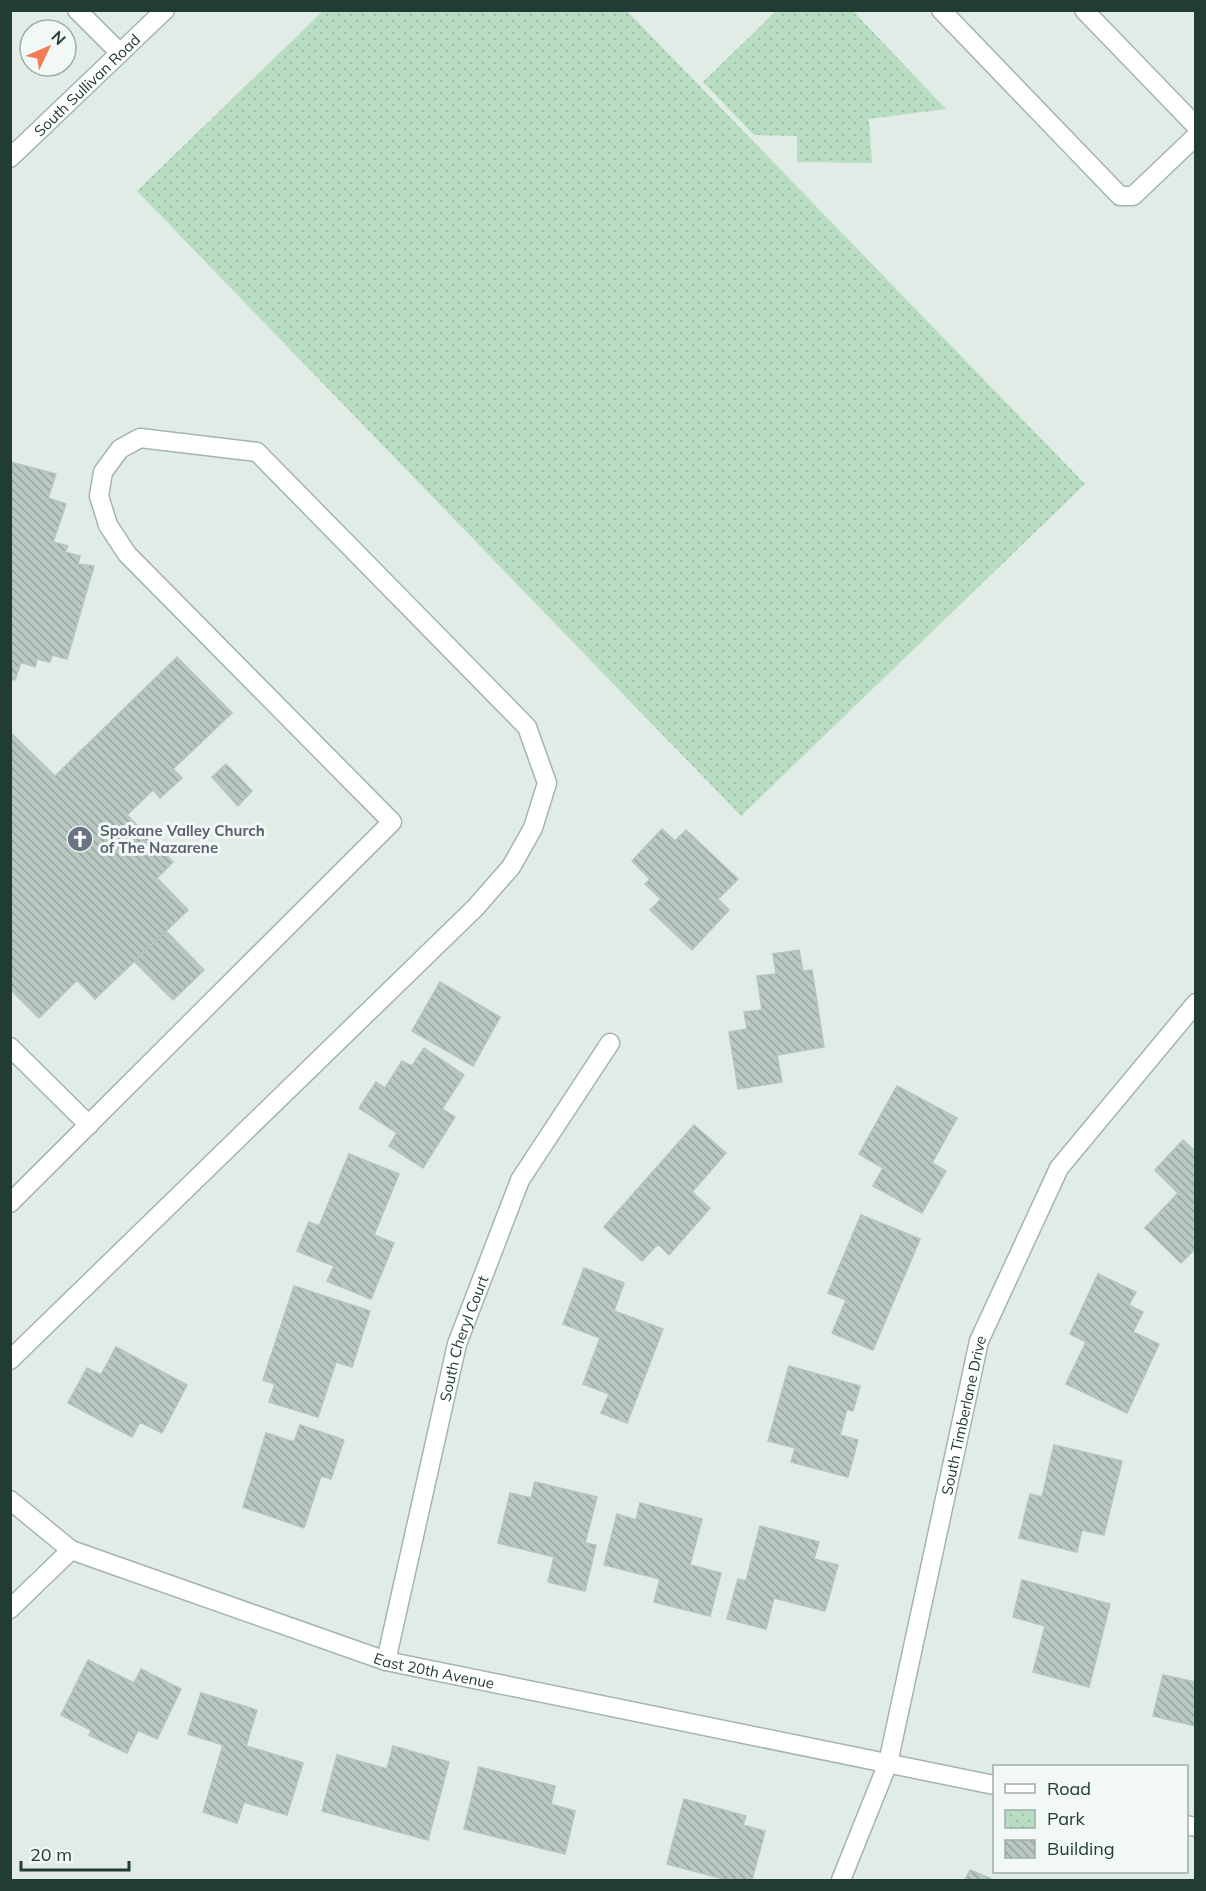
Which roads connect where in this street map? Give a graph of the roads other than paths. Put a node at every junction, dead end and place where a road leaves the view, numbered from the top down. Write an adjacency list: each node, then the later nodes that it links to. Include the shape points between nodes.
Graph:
1 (77, 10): 5 (street)
2 (165, 10): 5 (street, South Sullivan Road)
3 (941, 10): 7 (street, via 1120,196 1133,196)
4 (1084, 10): 6 (street)
5 (120, 54): 8 (street, South Sullivan Road)
6 (1196, 126)
7 (1196, 136)
8 (10, 158)
9 (1196, 1003): 19 (street, South Timberlane Drive, via 1059,1168 979,1341)
10 (610, 1043): 18 (street, South Cheryl Court, via 520,1180 458,1344)
11 (10, 1047): 12 (street)
12 (89, 1125): 13 (street); 14 (street, via 392,822 127,554 108,525 99,496 103,472 120,449 140,438 257,452 527,727 548,783 533,828 511,867 476,908)
13 (10, 1203)
14 (10, 1360)
15 (10, 1500): 16 (street, East 20th Avenue)
16 (71, 1550): 17 (street); 18 (street, East 20th Avenue)
17 (10, 1609)
18 (386, 1661): 19 (street, East 20th Avenue)
19 (888, 1763): 20 (street, East 20th Avenue); 21 (street, South Timberlane Drive)
20 (993, 1785)
21 (841, 1881)

